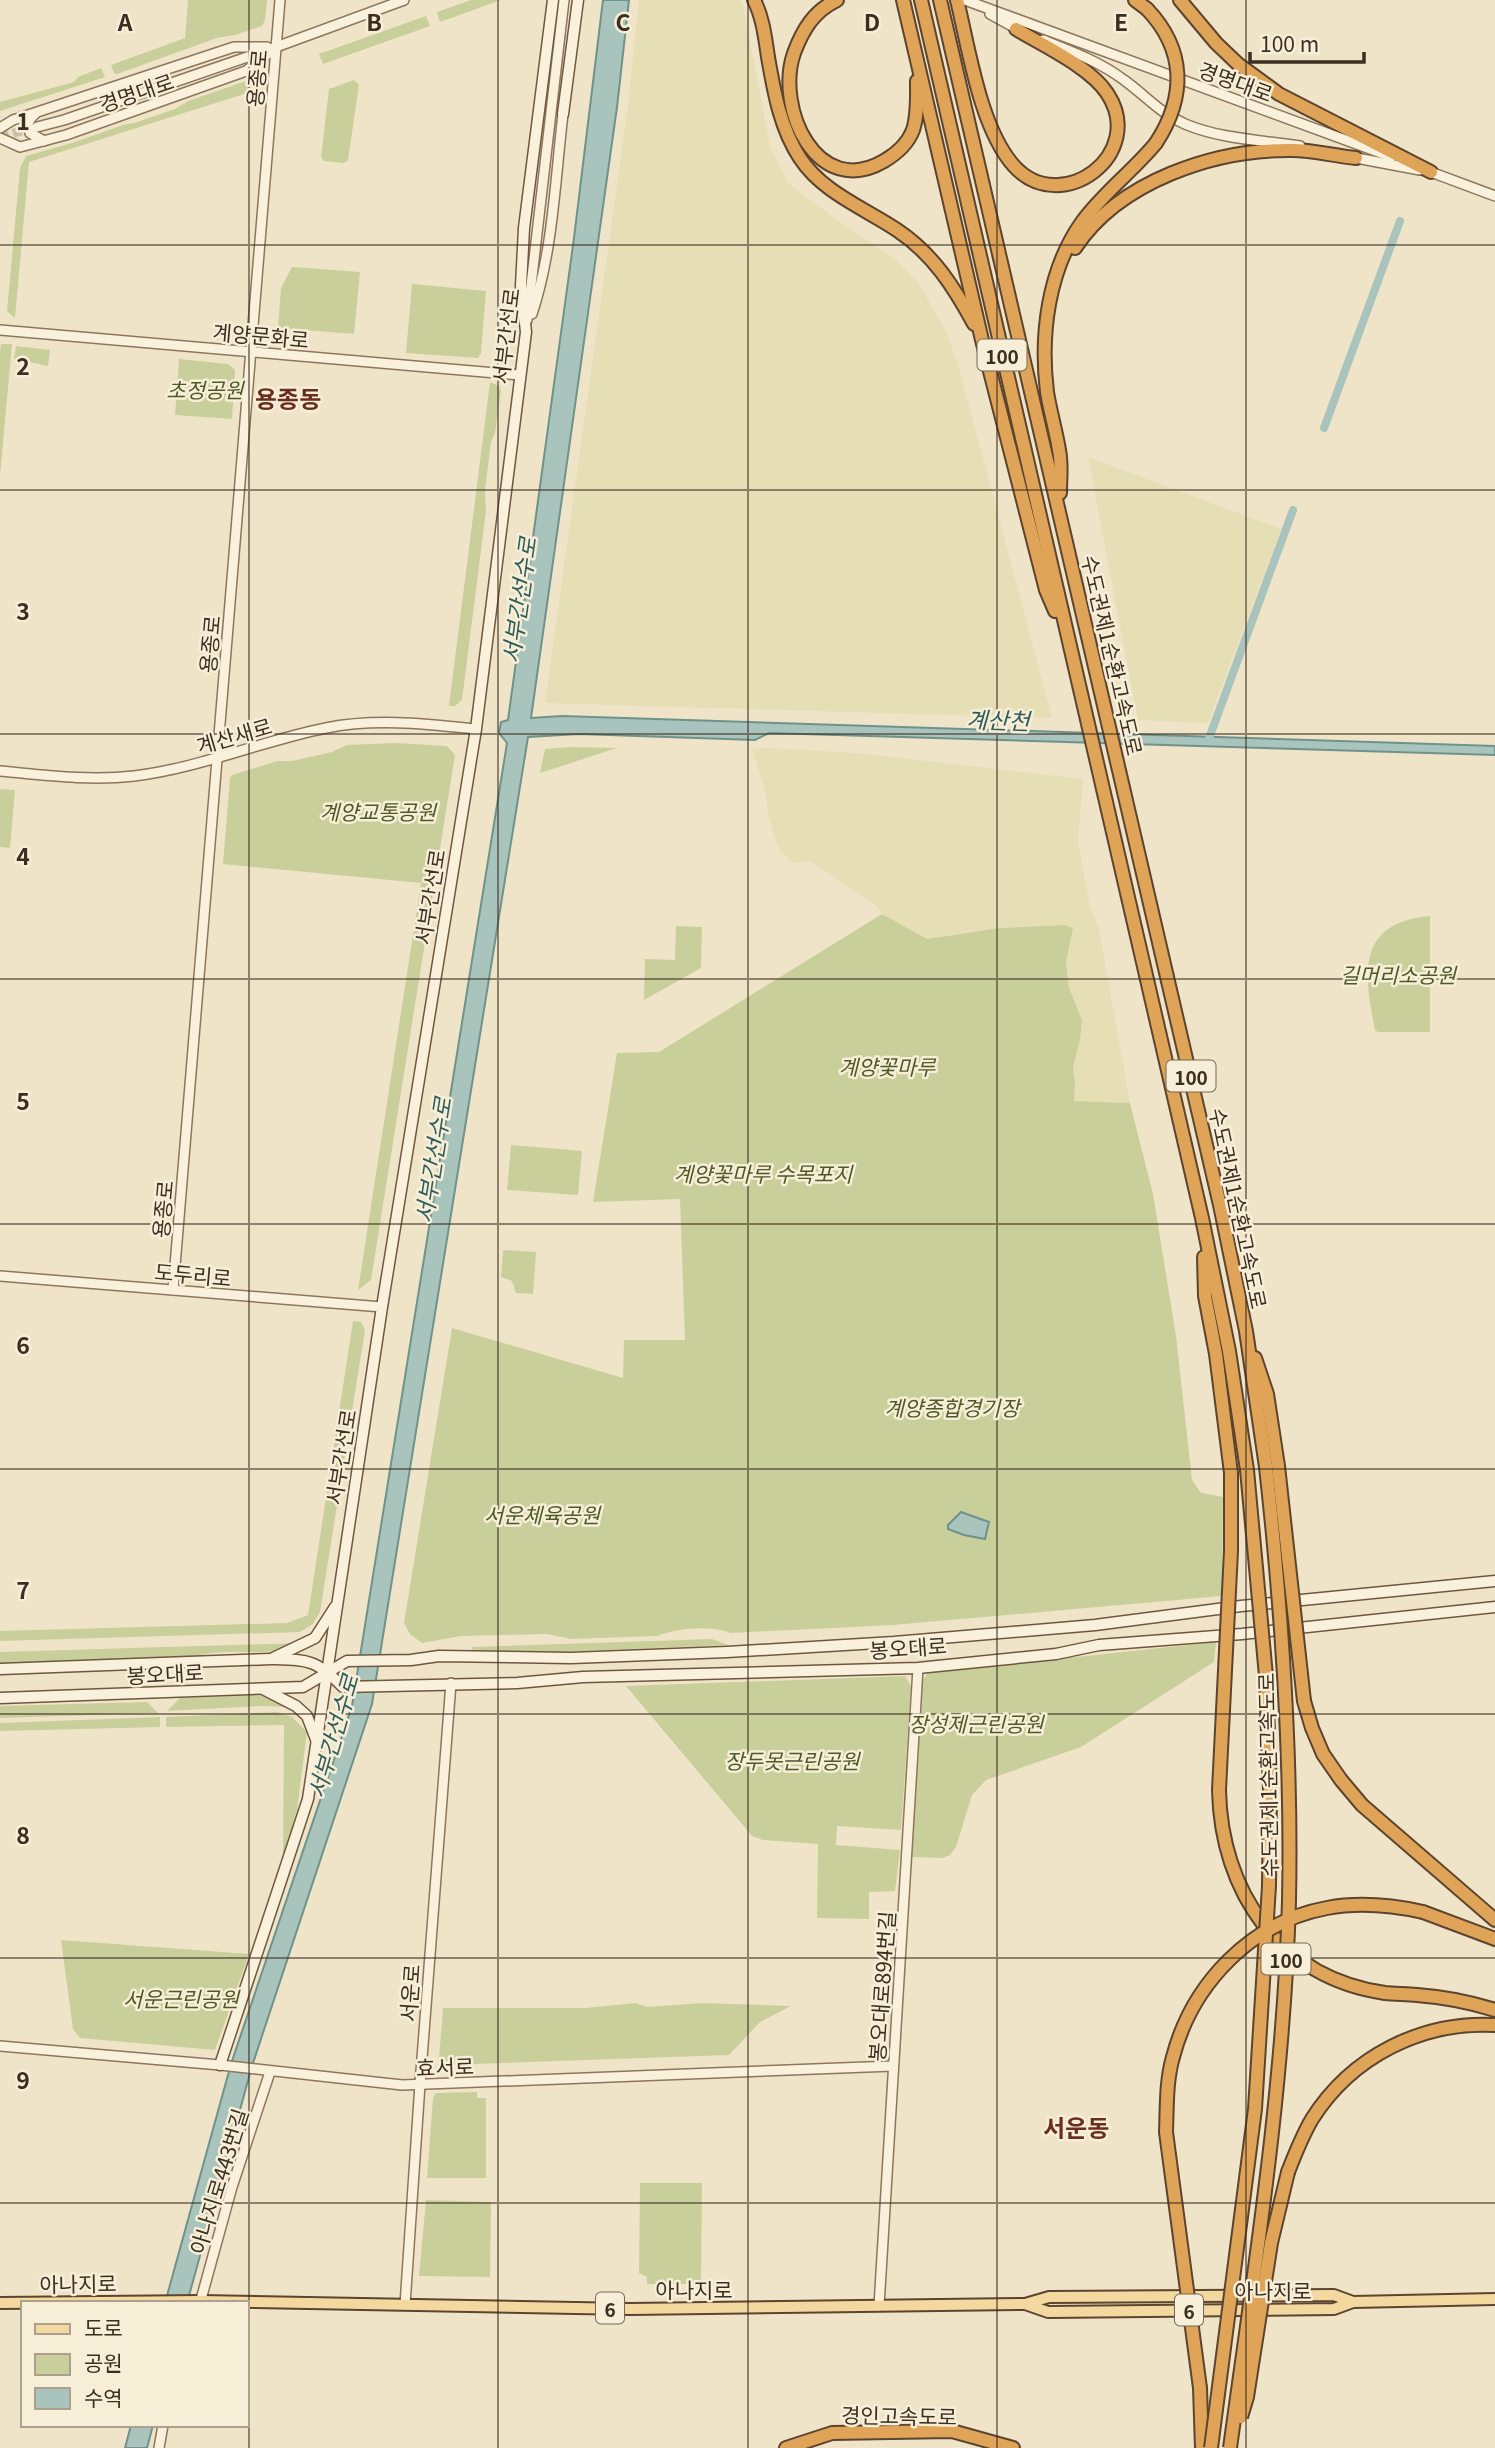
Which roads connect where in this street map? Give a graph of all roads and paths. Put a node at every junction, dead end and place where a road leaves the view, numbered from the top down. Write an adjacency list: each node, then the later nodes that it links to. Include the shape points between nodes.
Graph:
1 (280, 0): 15 (street, 용종로)
2 (404, 0): 15 (street, 경명대로)
3 (553, 0): 28 (main road, via 524,228 521,286)
4 (564, 0): 28 (street, 서부간선로)
5 (578, 0): 18 (main road)
6 (754, 0): 29 (highway, via 781,118 800,159 830,188 920,247 962,300)
7 (837, 0): 16 (highway, via 819,10 806,25 789,78 792,114 799,130 807,145 831,165 863,170 904,145 917,110)
8 (903, 0): 16 (highway)
9 (921, 0): 33 (highway, 수도권제1순환고속도로 / 100)
10 (940, 0): 32 (highway, 수도권제1순환고속도로 / 100)
11 (962, 0): 14 (street); 14 (highway, via 976,79 994,133 1015,167 1040,182 1070,183 1098,171 1116,138 1114,105 1107,92 1083,69); 24 (street, 경명대로)
12 (1135, 0): 26 (highway, bridge, via 1160,24 1176,59 1172,111 1156,144 1082,221)
13 (1180, 0): 24 (highway, via 1238,64 1279,94)
14 (1016, 29): 23 (street, via 1102,66 1164,113 1203,131)
15 (276, 47): 17 (street, 경명대로, via 234,47); 19 (street, 경명대로); 22 (street, 경명대로, via 246,71); 30 (street, 용종로)
16 (917, 57): 29 (highway)
17 (36, 113): 20 (street, 경명대로); 22 (street, via 27,125 30,133)
18 (563, 114): 28 (street, via 547,247)
19 (37, 127)
20 (0, 128)
21 (0, 138): 22 (street, 경명대로, via 20,147)
22 (44, 141)
23 (1356, 158): 24 (street); 26 (highway, via 1262,151 1216,158 1175,172 1099,219)
24 (1431, 172): 25 (street, 경명대로)
25 (1495, 196)
26 (1056, 278): 32 (highway, via 1044,345 1047,393 1060,453)
27 (0, 330): 30 (street, 계양문화로)
28 (526, 332): 31 (main road, 서부간선로)
29 (982, 340): 33 (highway, via 1046,590)
30 (251, 352): 31 (street, 계양문화로); 35 (street, 용종로)
31 (519, 375): 34 (main road, 서부간선로)
32 (1060, 514): 41 (highway, 수도권제1순환고속도로 / 100, via 1220,1205)
33 (1069, 646): 37 (highway, 수도권제1순환고속도로 / 100)
34 (476, 729): 35 (street, 계산새로, via 386,722 339,726); 40 (main road, 서부간선로)
35 (217, 759): 36 (street, 계산새로, via 133,776 92,778); 39 (street, 용종로)
36 (0, 771)
37 (1202, 1218): 57 (highway, bridge, via 1205,1296 1231,1473 1219,1818 1233,1871 1279,1943 1332,1978 1384,1993 1444,1998); 76 (highway, 수도권제1순환고속도로 / 100, bridge, via 1247,1470 1266,1675 1270,1792 1255,2109)
38 (0, 1276): 39 (street, 도두리로)
39 (173, 1290): 40 (street, 도두리로)
40 (382, 1307): 43 (main road, 서부간선로)
41 (1272, 1467): 55 (highway, bridge, via 1301,1683 1324,1754 1362,1805); 77 (highway, 수도권제1순환고속도로 / 100, bridge, via 1285,1674 1289,1901 1275,2122)
42 (1495, 1581): 44 (main road, 봉오대로)
43 (338, 1601): 47 (main road, via 315,1638); 50 (main road, 서부간선로)
44 (1297, 1601): 46 (main road, via 1286,1616 1287,1622); 50 (main road, 봉오대로, via 894,1642 571,1658 439,1656 347,1661)
45 (1495, 1607): 46 (main road, 봉오대로)
46 (1300, 1628): 48 (main road, 봉오대로, via 1099,1645 1056,1654)
47 (271, 1659): 49 (main road, 봉오대로); 50 (main road, 봉오대로, via 308,1660)
48 (918, 1668): 51 (main road, 봉오대로); 61 (street, 봉오대로894번길)
49 (0, 1669)
50 (327, 1672): 51 (main road, 봉오대로, via 343,1687); 52 (main road, 봉오대로, via 303,1687); 54 (main road, 서부간선로)
51 (451, 1683): 63 (street, 서운로)
52 (258, 1687): 53 (main road, 봉오대로); 54 (main road, via 307,1716)
53 (0, 1699)
54 (317, 1743): 60 (main road, 서부간선로, via 303,1819)
55 (1495, 1920)
56 (1495, 1939): 75 (highway, bridge, via 1395,1906 1328,1908 1295,1916 1263,1934 1232,1956 1203,1989 1172,2059 1166,2132 1199,2376)
57 (1491, 2009)
58 (1495, 2025): 77 (highway, bridge, via 1470,2024 1412,2035 1356,2070 1313,2117 1279,2202 1247,2397)
59 (0, 2046): 60 (street, 효서로)
60 (224, 2066): 62 (street, 효서로)
61 (893, 2066): 63 (street, 효서로); 70 (street, 봉오대로894번길)
62 (270, 2072): 63 (street, 효서로); 65 (street, 아나지로443번길)
63 (420, 2084): 69 (street, 서운로)
64 (1495, 2299): 70 (main road, 아나지로 / 6, via 1353,2302 1334,2295 1049,2297 1025,2304)
65 (198, 2301)
66 (0, 2303): 67 (main road, 아나지로 / 6)
67 (21, 2303)
68 (248, 2303): 69 (main road, 아나지로 / 6)
69 (405, 2305): 70 (main road, 아나지로 / 6, via 630,2309)
70 (879, 2306)
71 (163, 2427): 72 (street)
72 (159, 2448)
73 (786, 2448): 74 (highway, 경인고속도로, via 832,2432 953,2431)
74 (1013, 2448)
75 (1202, 2448)
76 (1211, 2448)
77 (1231, 2448)

